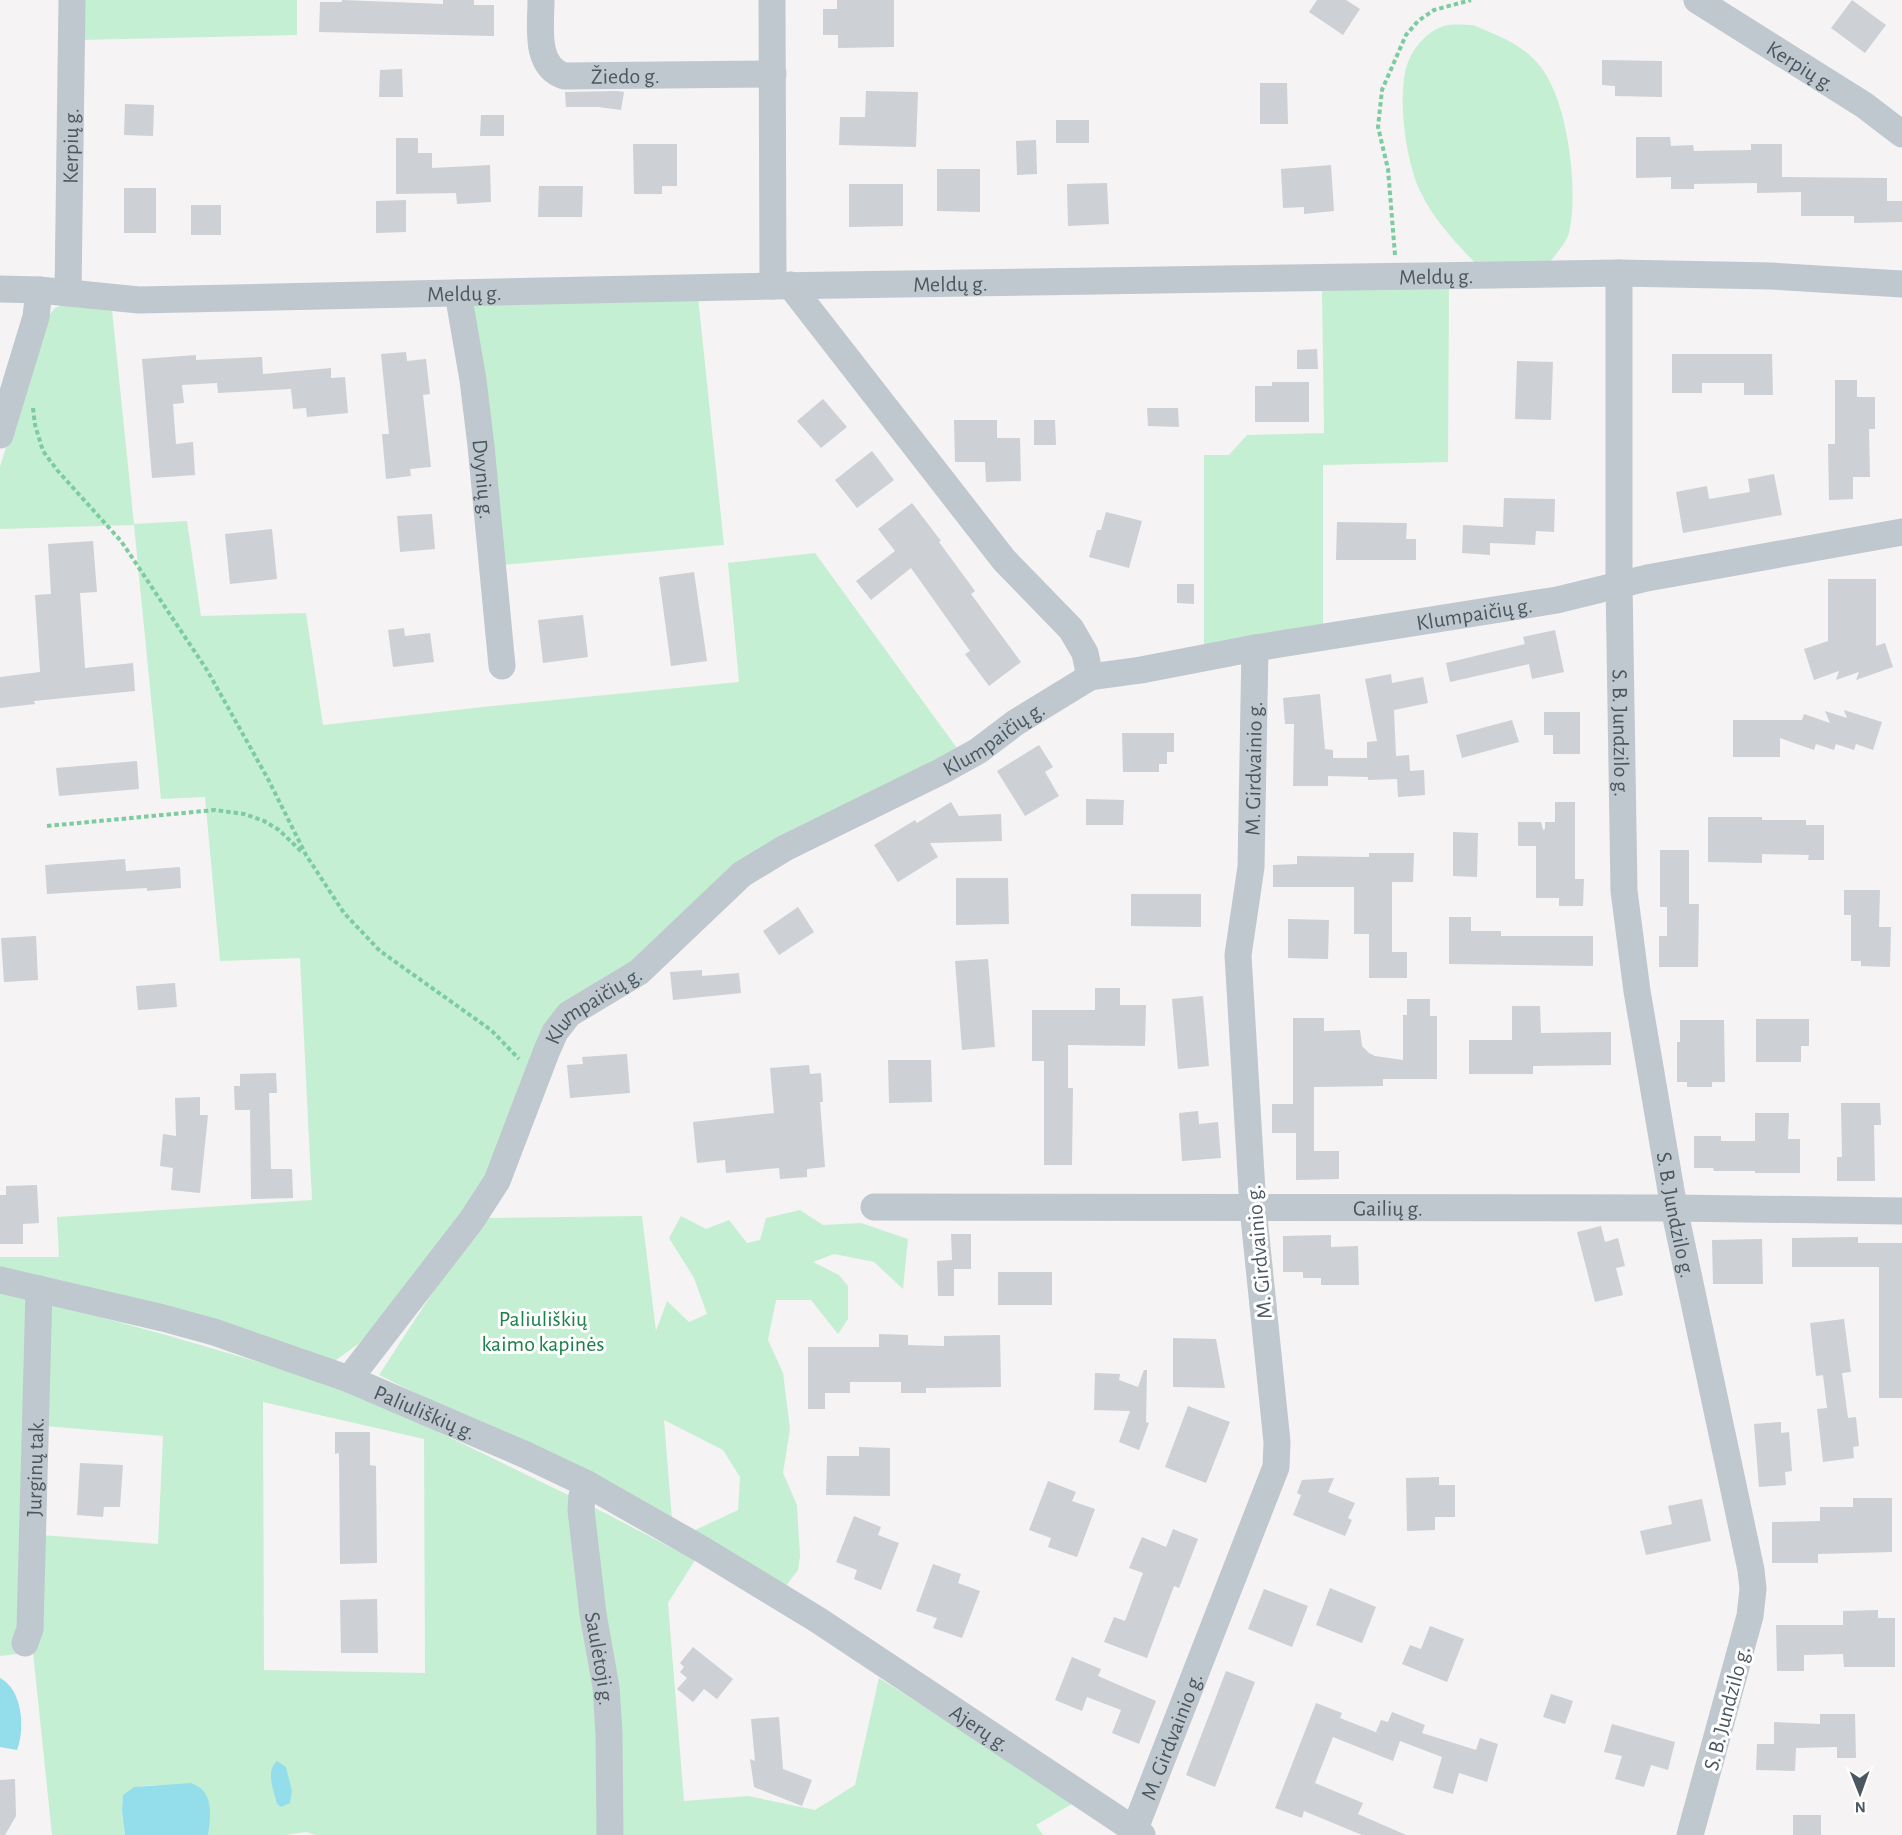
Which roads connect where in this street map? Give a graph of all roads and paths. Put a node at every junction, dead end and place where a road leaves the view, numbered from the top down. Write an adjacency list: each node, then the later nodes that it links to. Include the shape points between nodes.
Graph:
1 (72, 0): 14 (street, Kerpių g.)
2 (541, 0): 6 (street, Žiedo g., via 542,51 547,64 564,76)
3 (772, 0): 6 (street)
4 (1471, 0): 9 (path, via 1434,10 1418,21 1406,35 1382,90 1378,127 1388,169)
5 (1697, 0): 7 (street, Kerpių g., via 1864,105)
6 (773, 74): 11 (street)
7 (1902, 134)
8 (1619, 273): 9 (street, Meldų g.); 10 (street, Meldų g.); 19 (street, S. B. Jundzilo g.)
9 (1397, 278): 11 (street, Meldų g.)
10 (1902, 284)
11 (782, 286): 15 (street, Meldų g.); 22 (street, via 1004,560 1071,629 1085,653)
12 (0, 289): 13 (street, Meldų g.)
13 (39, 290): 14 (street, Meldų g.); 17 (street, via 36,318)
14 (68, 293): 15 (street, Meldų g., via 140,300)
15 (458, 293): 21 (street, Dvynių g., via 482,446)
16 (33, 407): 24 (path, via 43,451 121,541 207,670)
17 (0, 435)
18 (1902, 532): 19 (street, Klumpaičių g.)
19 (1619, 583): 20 (street, Klumpaičių g., via 1557,600); 28 (street, S. B. Jundzilo g., via 1624,891)
20 (1255, 648): 22 (street, Klumpaičių g.); 27 (street, M. Girdvainio g., via 1251,867 1238,954)
21 (502, 666)
22 (1090, 677): 25 (street, Klumpaičių g., via 969,756 785,848 742,874 639,972 569,1014 555,1032)
23 (47, 826): 24 (path, via 215,810 264,821)
24 (306, 855): 25 (path, via 344,913 380,951 491,1030 517,1055)
25 (532, 1086): 32 (street, Klumpaičių g., via 497,1181 471,1221)
26 (874, 1207): 27 (street, Gailių g.)
27 (1253, 1208): 28 (street, Gailių g.); 36 (street, M. Girdvainio g., via 1277,1442 1276,1467)
28 (1674, 1208): 29 (street, Gailių g.); 38 (street, S. B. Jundzilo g., via 1753,1589 1750,1616)
29 (1902, 1211)
30 (0, 1280): 31 (street, Paliuliškių g.)
31 (39, 1289): 32 (street, Paliuliškių g., via 214,1332); 35 (street, Jurginų tak., via 30,1629)
32 (349, 1379): 33 (street, Paliuliškių g.)
33 (587, 1484): 34 (street, Paliuliškių g.); 37 (street, Saulėtoji g., via 581,1510 606,1687)
34 (818, 1620): 36 (street, Ajerų g.)
35 (26, 1643)
36 (1138, 1833)
37 (610, 1835)
38 (1690, 1835)

